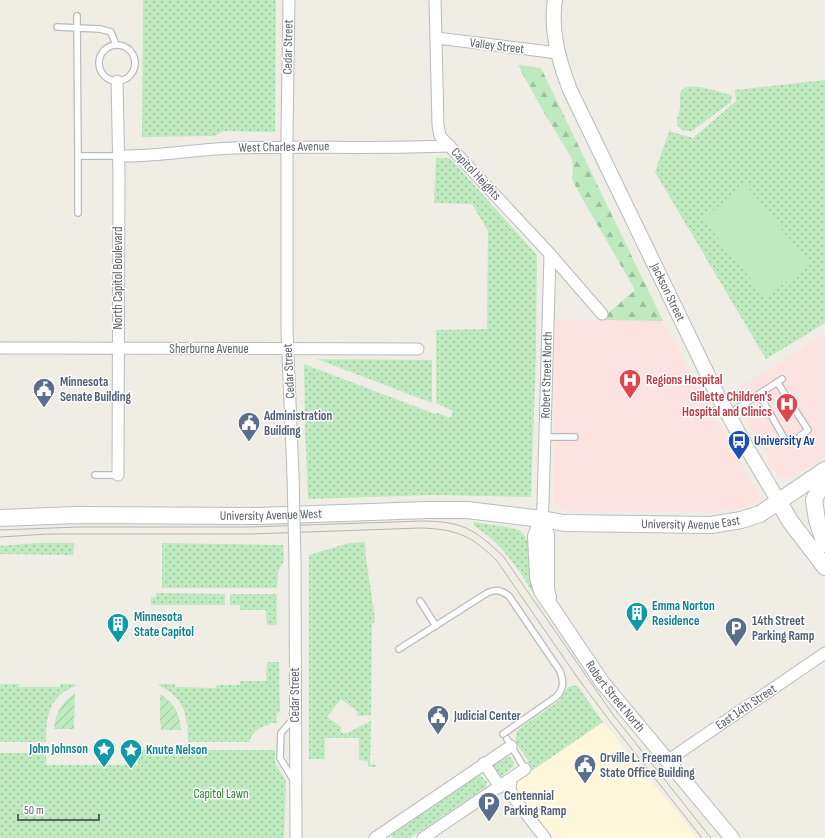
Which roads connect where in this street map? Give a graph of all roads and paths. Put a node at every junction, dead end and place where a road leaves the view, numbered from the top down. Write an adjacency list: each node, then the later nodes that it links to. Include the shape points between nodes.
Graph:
1 (289, 0): 12 (street, Cedar Street)
2 (435, 0): 7 (street, Capitol Heights)
3 (555, 0): 9 (street, Jackson Street, via 554,36)
4 (77, 16): 6 (lane)
5 (57, 27): 6 (lane)
6 (77, 27): 8 (lane, via 111,32); 13 (lane)
7 (437, 38): 9 (street, Valley Street); 11 (street, Capitol Heights, via 438,125 440,136)
8 (116, 45): 10 (lane, via 101,54 99,66 105,76); 10 (lane, via 122,45 132,52 136,63 132,74)
9 (558, 53): 23 (street, Jackson Street, via 570,90 701,360)
10 (117, 82): 14 (street, North Capitol Boulevard)
11 (450, 146): 12 (street, West Charles Avenue); 16 (street, Capitol Heights)
12 (287, 147): 14 (street, West Charles Avenue, via 224,148); 20 (street, Cedar Street)
13 (78, 156): 14 (lane); 15 (lane)
14 (118, 156): 19 (street, North Capitol Boulevard)
15 (78, 213)
16 (550, 254): 17 (street, Capitol Heights); 24 (street, Robert Street North)
17 (602, 314)
18 (0, 348): 19 (street, Sherburne Avenue)
19 (118, 348): 20 (street, Sherburne Avenue); 28 (street, North Capitol Boulevard)
20 (288, 349): 21 (street, Sherburne Avenue); 39 (street, Cedar Street, bridge, via 295,561)
21 (418, 349)
22 (759, 394): 22 (lane, via 784,438 793,442 808,430 780,380); 23 (lane)
23 (721, 411): 30 (street, Jackson Street)
24 (545, 437): 25 (lane); 32 (street, Robert Street North)
25 (575, 437)
26 (825, 470): 30 (main road, University Avenue East)
27 (95, 475): 28 (lane)
28 (118, 475)
29 (825, 477): 33 (main road, via 814,500 814,506)
30 (779, 502): 32 (main road, University Avenue East, via 760,514 711,525 564,523); 34 (main road, Jackson Street)
31 (0, 518): 32 (main road, University Avenue West, via 76,515 258,516 467,510)
32 (542, 519): 42 (street, Robert Street North, via 547,535 547,590 551,605 602,682)
33 (825, 544)
34 (825, 567)
35 (420, 601): 36 (lane)
36 (436, 626): 37 (lane); 40 (lane, via 487,593 503,591 560,671 564,685 561,692)
37 (399, 649)
38 (825, 653): 42 (street, East 14th Street)
39 (295, 716): 46 (street, Cedar Street); 46 (lane, via 281,734 280,758)
40 (502, 734)
41 (509, 742): 43 (street); 44 (lane)
42 (668, 761): 52 (street, Robert Street North)
43 (484, 763): 47 (street); 48 (street)
44 (525, 770): 45 (street)
45 (511, 779): 47 (street); 51 (street, via 510,789 514,798)
46 (296, 783): 49 (street, Cedar Street)
47 (500, 787): 50 (street)
48 (378, 837)
49 (296, 838)
50 (423, 838)
51 (545, 838)
52 (732, 838)

